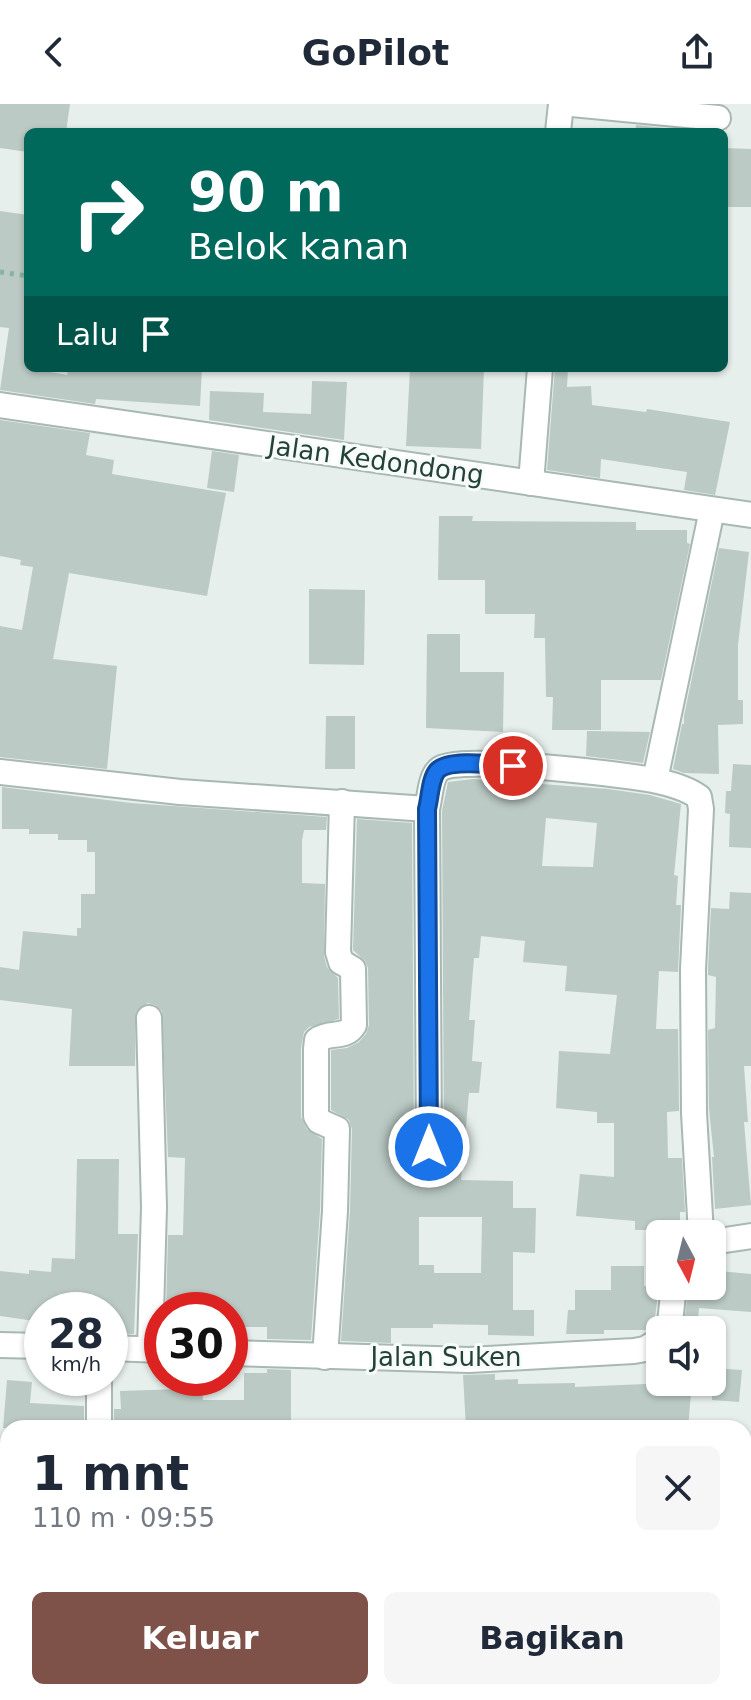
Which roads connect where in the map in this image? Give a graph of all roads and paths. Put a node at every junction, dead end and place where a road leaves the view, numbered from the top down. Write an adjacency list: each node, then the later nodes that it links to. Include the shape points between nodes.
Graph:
1 (561, 104): 4 (street)
2 (572, 104): 3 (street)
3 (718, 118)
4 (558, 128)
5 (0, 272): 6 (path)
6 (24, 275)
7 (540, 372): 9 (street)
8 (0, 405): 9 (street, Jalan Kedondong)
9 (531, 483): 10 (street, Jalan Kedondong)
10 (712, 510): 11 (street, Jalan Kedondong); 13 (street)
11 (751, 515)
12 (0, 772): 14 (street, via 180,792)
13 (655, 780): 15 (street, via 455,763 435,775); 18 (street, via 690,791 699,797 701,809 693,969)
14 (342, 802): 15 (street); 26 (street, via 338,952 341,962 353,969 354,1025 345,1034 324,1035 316,1049 316,1116 337,1129)
15 (427, 809): 17 (street)
16 (149, 1018): 21 (street)
17 (429, 1147)
18 (700, 1220)
19 (751, 1236): 20 (street)
20 (726, 1240)
21 (155, 1292)
22 (0, 1345): 23 (street)
23 (24, 1346)
24 (646, 1348): 26 (street, Jalan Suken, via 469,1360)
25 (248, 1354): 26 (street, Jalan Suken)
26 (325, 1357)
27 (99, 1396): 28 (street)
28 (99, 1420)

